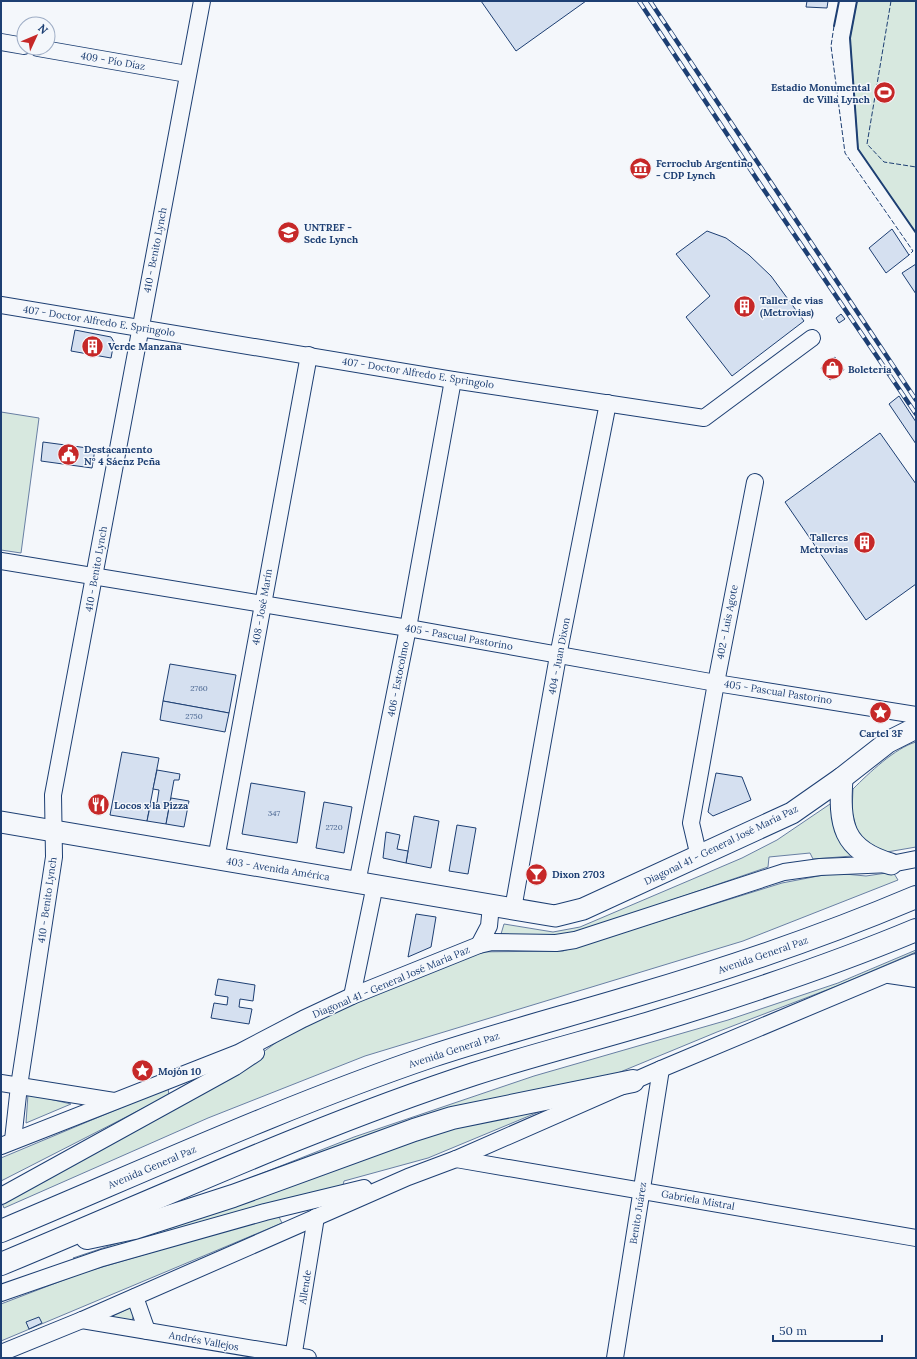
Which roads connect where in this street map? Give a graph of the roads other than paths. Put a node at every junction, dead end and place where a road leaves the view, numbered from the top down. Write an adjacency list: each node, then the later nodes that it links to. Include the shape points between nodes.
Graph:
1 (202, 1): 5 (street, 410 - Benito Lynch)
2 (1, 42): 3 (street)
3 (16, 45)
4 (56, 51): 5 (street, 409 - Pío Díaz)
5 (188, 74): 7 (street, 410 - Benito Lynch)
6 (1, 305): 7 (street, 407 - Doctor Alfredo E. Springolo)
7 (140, 327): 9 (street, 407 - Doctor Alfredo E. Springolo); 14 (street, 410 - Benito Lynch)
8 (812, 338): 11 (street, 407 - Doctor Alfredo E. Springolo, via 704,418)
9 (309, 355): 10 (street, 407 - Doctor Alfredo E. Springolo); 15 (street, 408 - José Marín)
10 (453, 380): 11 (street, 407 - Doctor Alfredo E. Springolo); 16 (street, 406 - Estocolmo)
11 (608, 403): 17 (street, 404 - Juan Dixon)
12 (755, 482): 18 (street, 402 - Luis Agote)
13 (1, 561): 14 (street, 405 - Pascual Pastorino)
14 (95, 576): 15 (street, 405 - Pascual Pastorino); 23 (street, 410 - Benito Lynch, via 53,795)
15 (262, 604): 16 (street, 405 - Pascual Pastorino); 25 (street, 408 - José Marín)
16 (408, 628): 17 (street, 405 - Pascual Pastorino); 28 (street, 406 - Estocolmo)
17 (558, 656): 18 (street, 405 - Pascual Pastorino); 31 (street, 404 - Juan Dixon)
18 (716, 682): 19 (street, 405 - Pascual Pastorino); 24 (street, 402 - Luis Agote, via 691,823)
19 (916, 714)
20 (916, 728): 21 (main road, Diagonal 41 - General José María Paz, via 888,742)
21 (842, 778): 24 (main road, Diagonal 41 - General José María Paz, via 792,813); 27 (main road, via 840,800 847,835 859,850)
22 (1, 822): 23 (main road, 403 - Avenida América)
23 (52, 831): 25 (main road, 403 - Avenida América); 43 (street, 410 - Benito Lynch, via 54,857)
24 (699, 857): 32 (main road, Diagonal 41 - General José María Paz, via 583,909)
25 (216, 859): 28 (main road, 403 - Avenida América)
26 (916, 859): 27 (street)
27 (891, 864): 34 (street, via 820,867 784,872 575,940 556,943 492,942)
28 (366, 884): 30 (main road, 403 - Avenida América); 38 (street, 406 - Estocolmo)
29 (916, 897): 51 (highway, Avenida General Paz, via 788,947 485,1039 378,1075 297,1106)
30 (491, 905): 31 (main road, 403 - Avenida América); 34 (street, via 490,926)
31 (513, 909): 32 (main road, 403 - Avenida América)
32 (555, 916)
33 (916, 930): 53 (highway, via 769,986 475,1074 390,1103 294,1140)
34 (479, 945): 38 (street, Diagonal 41 - General José María Paz)
35 (916, 962): 36 (street)
36 (889, 975): 37 (street); 40 (street)
37 (916, 979)
38 (352, 996): 39 (street, Diagonal 41 - General José María Paz)
39 (303, 1019): 44 (street, via 238,1053); 49 (street, via 235,1067)
40 (661, 1069): 41 (street); 48 (street, Benito Juárez)
41 (633, 1081): 46 (street); 53 (highway, via 452,1118 233,1196 148,1223)
42 (1, 1083): 43 (street)
43 (19, 1086): 44 (street); 45 (street, 410 - Benito Lynch)
44 (115, 1101): 45 (street)
45 (7, 1143)
46 (456, 1159): 47 (street); 48 (street, Gabriela Mistral)
47 (408, 1177): 50 (street); 55 (street, via 265,1212 102,1258)
48 (642, 1190): 52 (street, Gabriela Mistral); 61 (street, Benito Juárez)
49 (1, 1196)
50 (316, 1217): 56 (street); 60 (street, Allende)
51 (1, 1230)
52 (916, 1238)
53 (39, 1248): 54 (highway)
54 (1, 1264)
55 (1, 1293)
56 (135, 1297): 57 (street); 58 (street)
57 (82, 1320): 58 (street, Andrés Vallejos); 59 (street)
58 (148, 1331): 60 (street, Andrés Vallejos)
59 (1, 1353)
60 (298, 1357)
61 (615, 1358)

